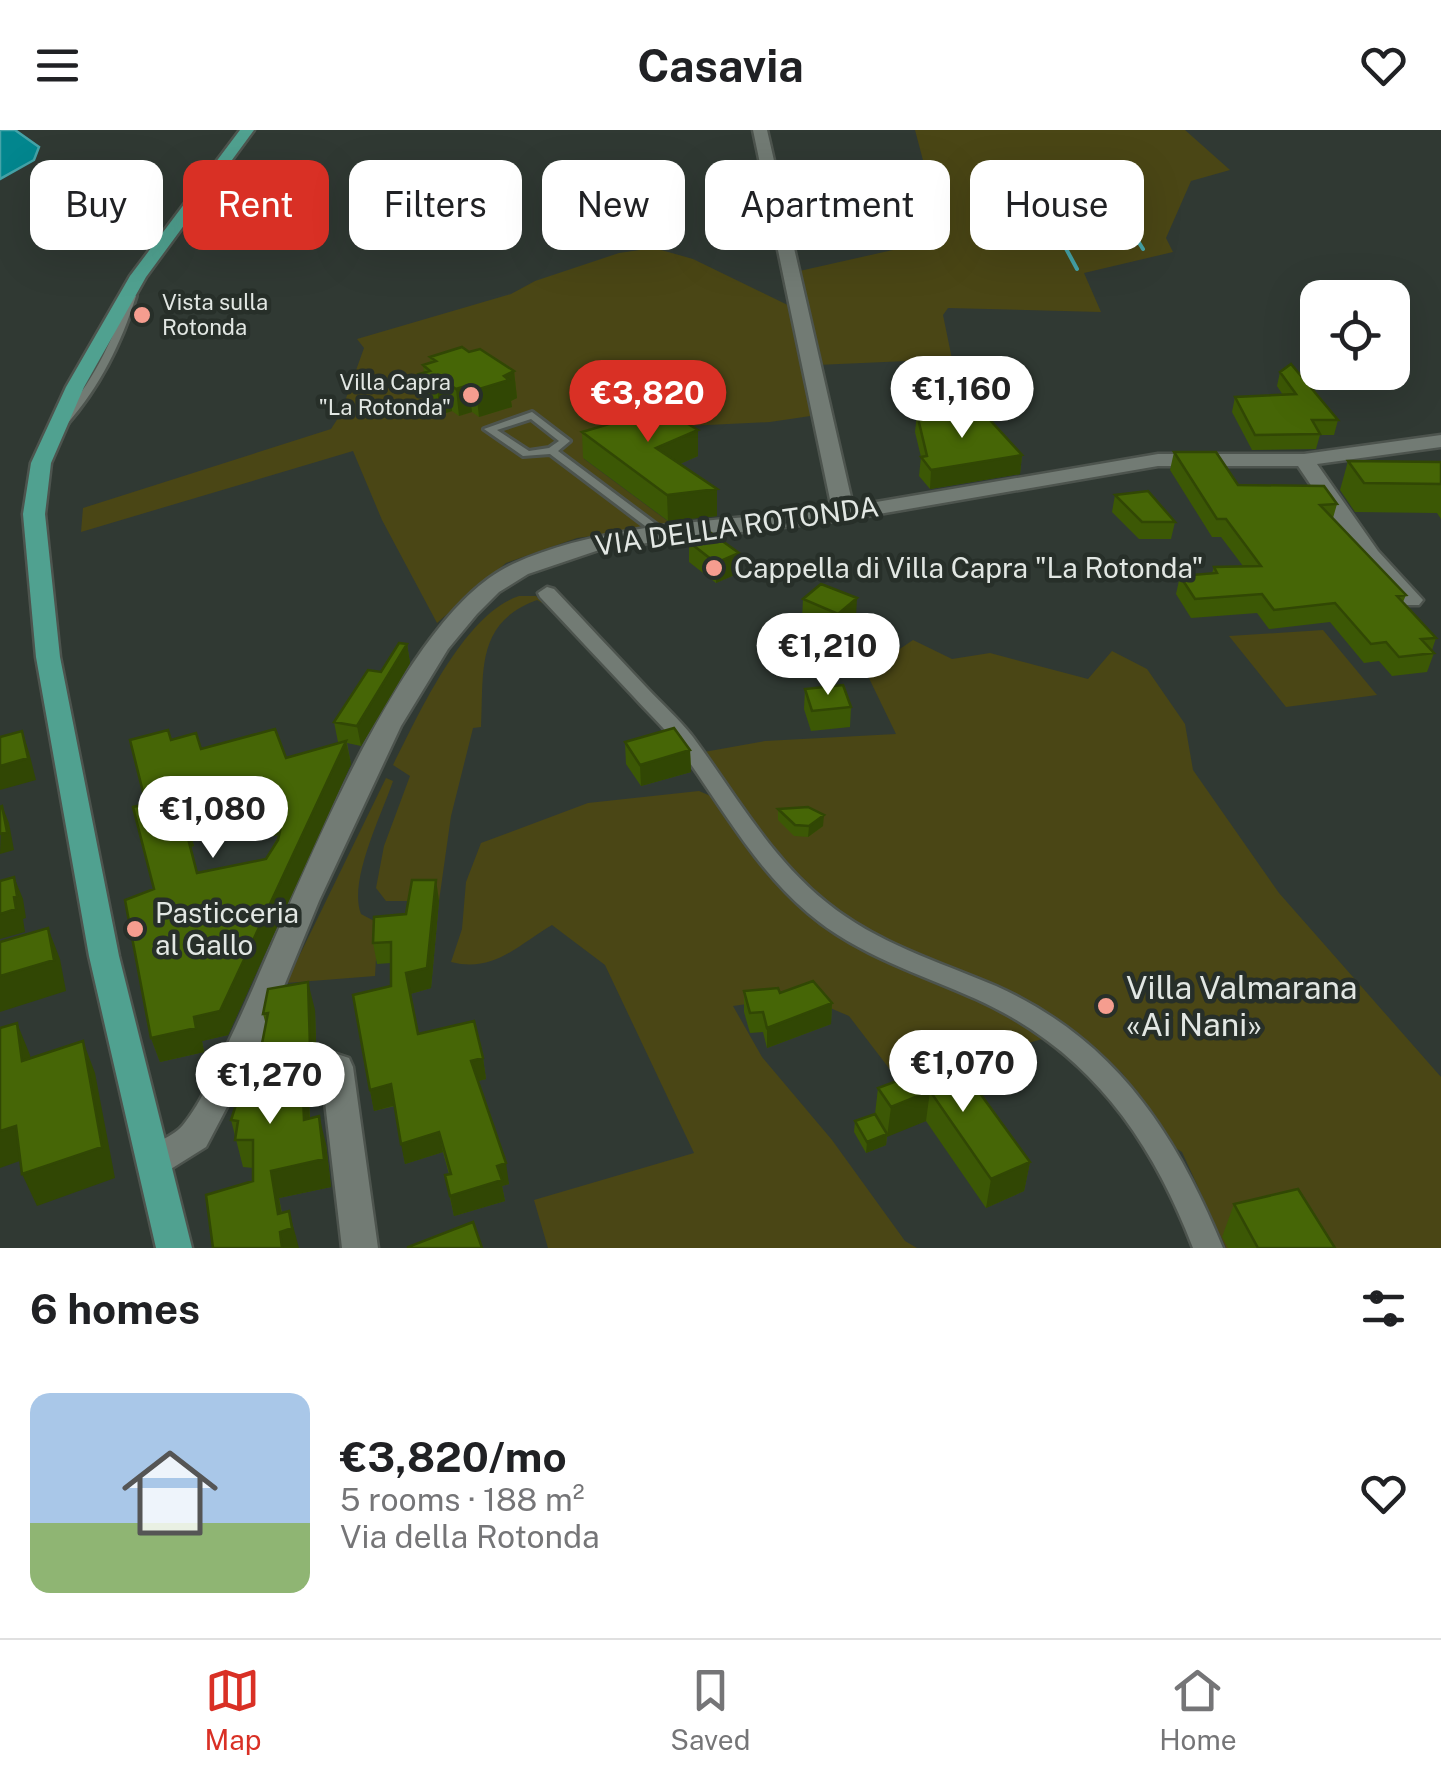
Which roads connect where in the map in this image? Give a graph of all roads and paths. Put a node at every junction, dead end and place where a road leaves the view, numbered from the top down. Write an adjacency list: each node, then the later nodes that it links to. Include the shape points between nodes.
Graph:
1 (247, 130): 11 (main road, via 138,276 52,434 34,514 48,657 104,956)
2 (760, 130): 6 (street)
3 (1441, 441): 5 (street, VIA DELLA ROTONDA)
4 (552, 450): 4 (lane, via 565,442 532,416 489,429 527,454); 7 (lane)
5 (1304, 460): 6 (street, VIA DELLA ROTONDA, via 1158,460); 9 (street, via 1370,556)
6 (844, 514): 7 (street, VIA DELLA ROTONDA)
7 (661, 533): 11 (street, VIA DELLA ROTONDA, via 602,542 520,569 491,587 438,646 388,726 245,1042 194,1136)
8 (547, 593): 14 (street, via 684,740 766,859 839,924 876,947 990,994 1060,1034 1109,1078 1196,1214)
9 (1411, 600)
10 (337, 1067): 13 (street)
11 (154, 1162): 12 (main road)
12 (174, 1248)
13 (360, 1248)
14 (1208, 1248)

